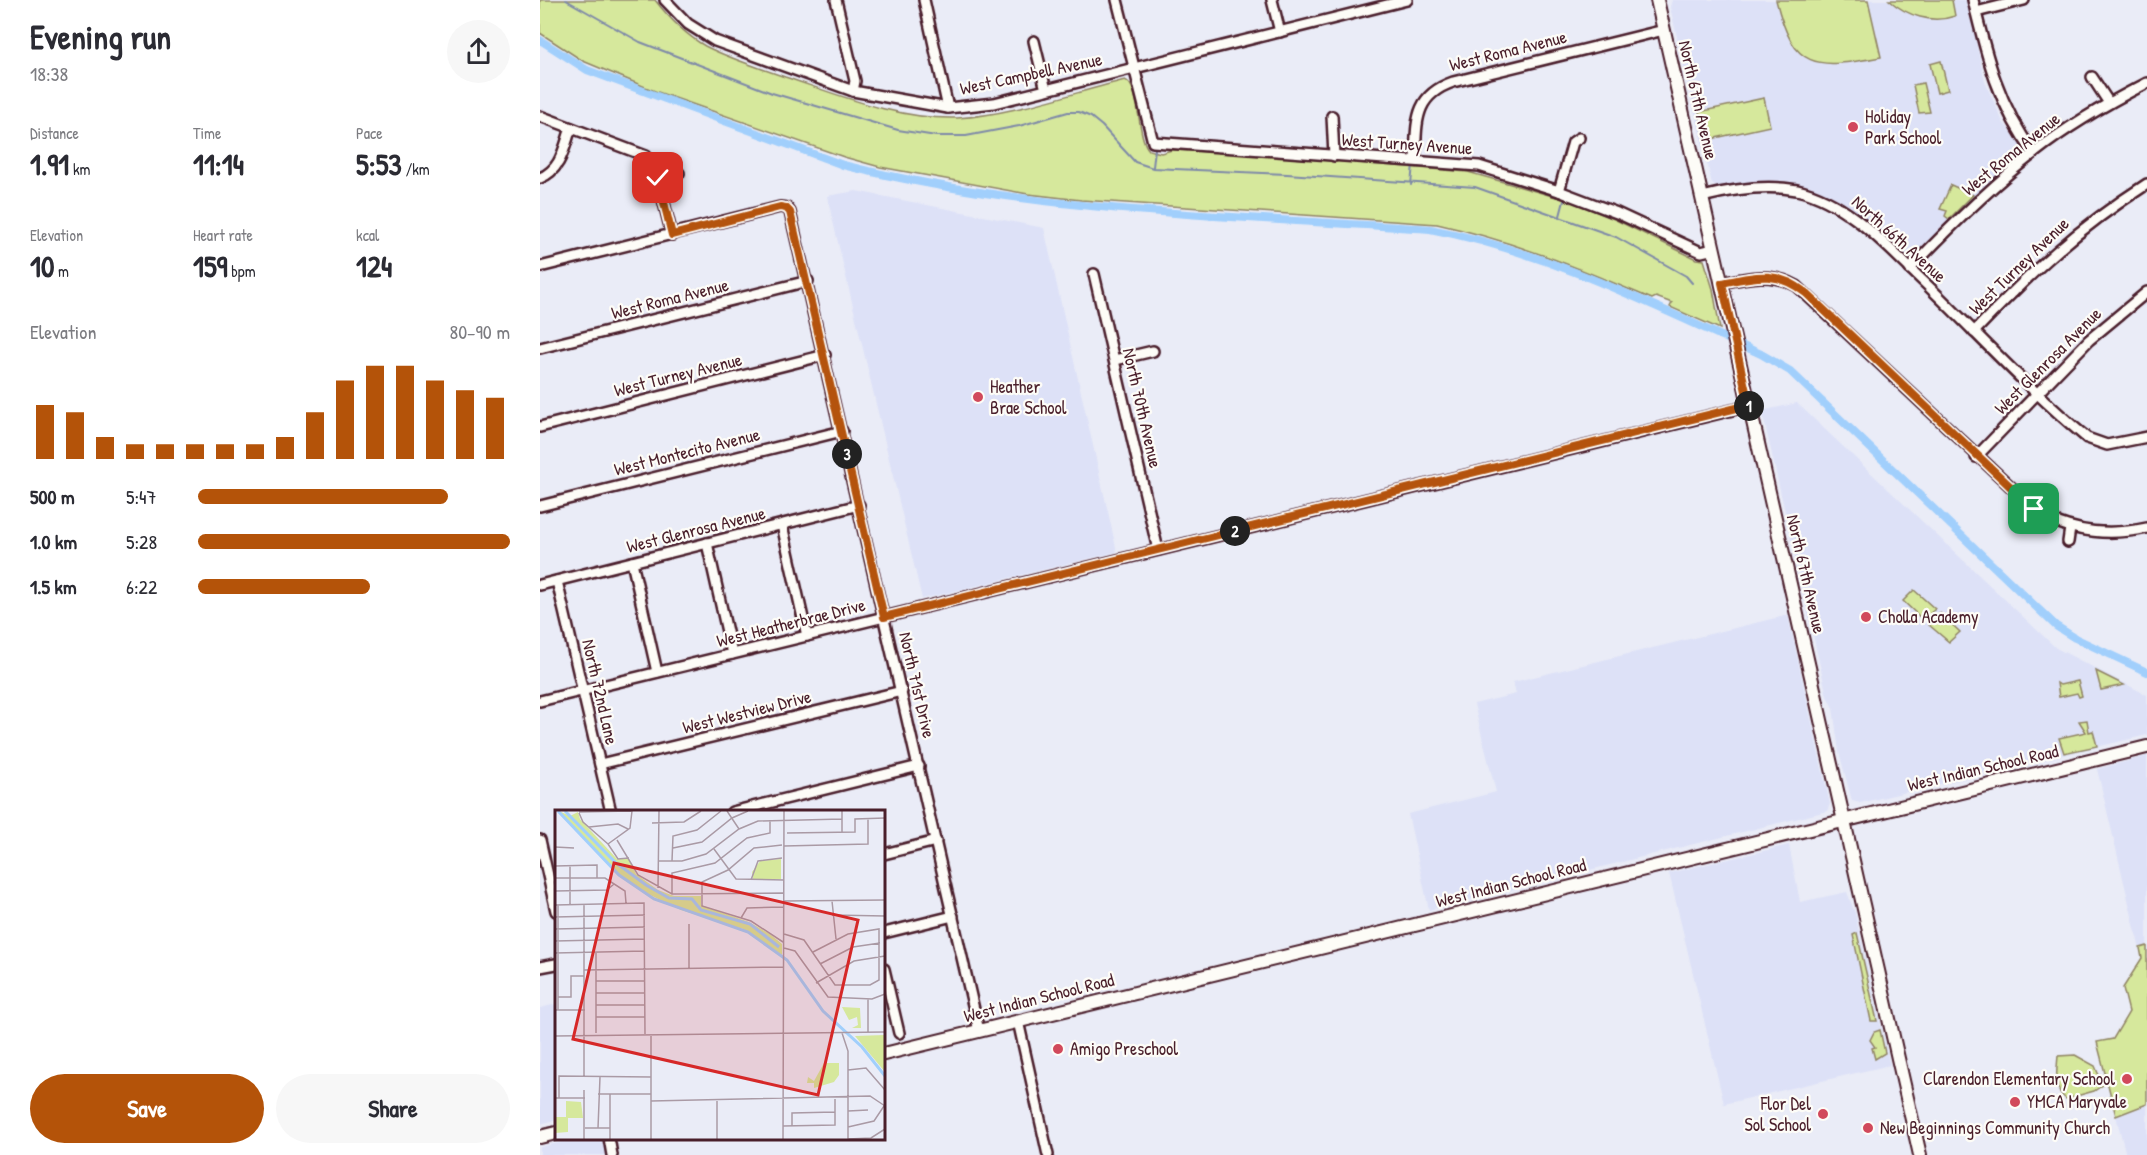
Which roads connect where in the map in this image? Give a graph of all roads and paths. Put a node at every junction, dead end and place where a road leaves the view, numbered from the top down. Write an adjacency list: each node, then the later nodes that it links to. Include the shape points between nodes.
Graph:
1 (665, 0): 18 (street, West Campbell Avenue, via 688,24 715,41)
2 (836, 0): 18 (street, via 855,81)
3 (924, 0): 20 (street)
4 (1118, 0): 14 (street)
5 (1272, 0): 12 (street)
6 (1407, 0): 12 (street, West Campbell Avenue)
7 (1657, 0): 11 (main road, North 67th Avenue)
8 (1973, 0): 10 (street)
9 (2024, 0): 10 (street)
10 (1976, 12): 25 (street, via 1994,81 2010,116)
11 (1664, 30): 27 (street, West Roma Avenue, via 1437,88 1418,112); 33 (main road, North 67th Avenue)
12 (1280, 32): 14 (street, West Campbell Avenue)
13 (1034, 41): 17 (street)
14 (1134, 68): 17 (street, West Campbell Avenue); 26 (street, West Turney Avenue, via 1153,142)
15 (2092, 77): 19 (street)
16 (2147, 82): 19 (street, West Roma Avenue)
17 (1046, 90): 20 (street, West Campbell Avenue)
18 (853, 91): 20 (street, West Campbell Avenue)
19 (2109, 103): 25 (street, West Roma Avenue)
20 (948, 108)
21 (540, 116): 23 (street)
22 (1332, 116): 26 (street)
23 (570, 128): 29 (street, via 561,160); 30 (street, via 637,151 651,162)
24 (1579, 138): 32 (street, via 1573,142)
25 (2034, 153): 37 (street, West Roma Avenue, via 1977,201)
26 (1334, 156): 27 (street, West Turney Avenue)
27 (1415, 159): 32 (street, West Turney Avenue, via 1479,166)
28 (679, 173): 30 (street)
29 (540, 178)
30 (658, 178): 34 (street)
31 (2147, 184): 42 (street, West Turney Avenue, via 2066,241)
32 (1559, 191): 35 (street, West Turney Avenue, via 1701,252)
33 (1702, 197): 35 (main road, North 67th Avenue); 37 (street, North 66th Avenue, via 1749,188 1784,188 1809,194 1848,213)
34 (672, 235): 36 (street); 39 (street, North 71st Drive, via 786,208 793,218)
35 (1714, 249): 40 (main road, North 67th Avenue)
36 (540, 267)
37 (1910, 269): 42 (street, North 66th Avenue)
38 (1094, 274): 46 (street, North 70th Avenue)
39 (808, 281): 43 (street, West Roma Avenue); 45 (street, North 71st Drive)
40 (1722, 283): 48 (main road, North 67th Avenue); 52 (street, via 1765,276 1797,286)
41 (2146, 296): 47 (street, West Glenrosa Avenue, via 2089,340)
42 (1974, 332): 47 (street, North 66th Avenue)
43 (540, 348)
44 (1153, 351): 46 (street)
45 (825, 355): 49 (street, West Turney Avenue); 50 (street, North 71st Drive)
46 (1114, 360): 60 (street, North 70th Avenue)
47 (2039, 393): 51 (street, via 2095,443 2116,444); 52 (street, West Glenrosa Avenue)
48 (1749, 405): 60 (street, West Heatherbrae Drive); 76 (main road, North 67th Avenue)
49 (540, 427)
50 (842, 431): 53 (street, North 71st Drive); 54 (street, West Montecito Avenue)
51 (2147, 436)
52 (1976, 457): 56 (street, via 2042,516)
53 (859, 505): 55 (street, West Glenrosa Avenue); 64 (street, North 71st Drive)
54 (540, 506)
55 (782, 525): 59 (street, West Glenrosa Avenue); 65 (street)
56 (2070, 528): 57 (street, via 2110,533); 58 (street)
57 (2147, 528)
58 (2068, 542)
59 (707, 543): 61 (street, West Glenrosa Avenue); 66 (street)
60 (1158, 550): 64 (street, West Heatherbrae Drive)
61 (632, 562): 62 (street, West Glenrosa Avenue); 67 (street)
62 (557, 581): 63 (street, West Glenrosa Avenue); 68 (street, North 72nd Lane)
63 (540, 585)
64 (884, 617): 65 (street, West Heatherbrae Drive); 69 (street, North 71st Drive)
65 (807, 636): 66 (street, West Heatherbrae Drive)
66 (732, 654): 67 (street, West Heatherbrae Drive)
67 (657, 672): 68 (street, West Heatherbrae Drive)
68 (583, 691): 70 (street, West Heatherbrae Drive); 72 (street, North 72nd Lane)
69 (902, 691): 72 (street, West Westview Drive); 73 (street, North 71st Drive)
70 (540, 701)
71 (2147, 747): 76 (main road, West Indian School Road)
72 (600, 764): 74 (street, North 72nd Lane)
73 (919, 766): 75 (street); 78 (street, North 71st Drive)
74 (611, 810)
75 (740, 810)
76 (1843, 820): 86 (main road, West Indian School Road); 95 (main road, North 67th Avenue)
77 (540, 840): 80 (street)
78 (936, 841): 79 (street); 81 (street, North 71st Drive)
79 (885, 854)
80 (555, 907)
81 (953, 916): 82 (street); 87 (street, North 71st Drive)
82 (885, 933)
83 (555, 964): 84 (street)
84 (540, 968)
85 (885, 974): 88 (street)
86 (1018, 1021): 87 (main road, West Indian School Road); 94 (street)
87 (979, 1031): 89 (main road, West Indian School Road)
88 (898, 1033)
89 (885, 1053)
90 (555, 1133): 91 (main road)
91 (540, 1137)
92 (609, 1140): 93 (street)
93 (612, 1155)
94 (1048, 1155)
95 (1920, 1155)

